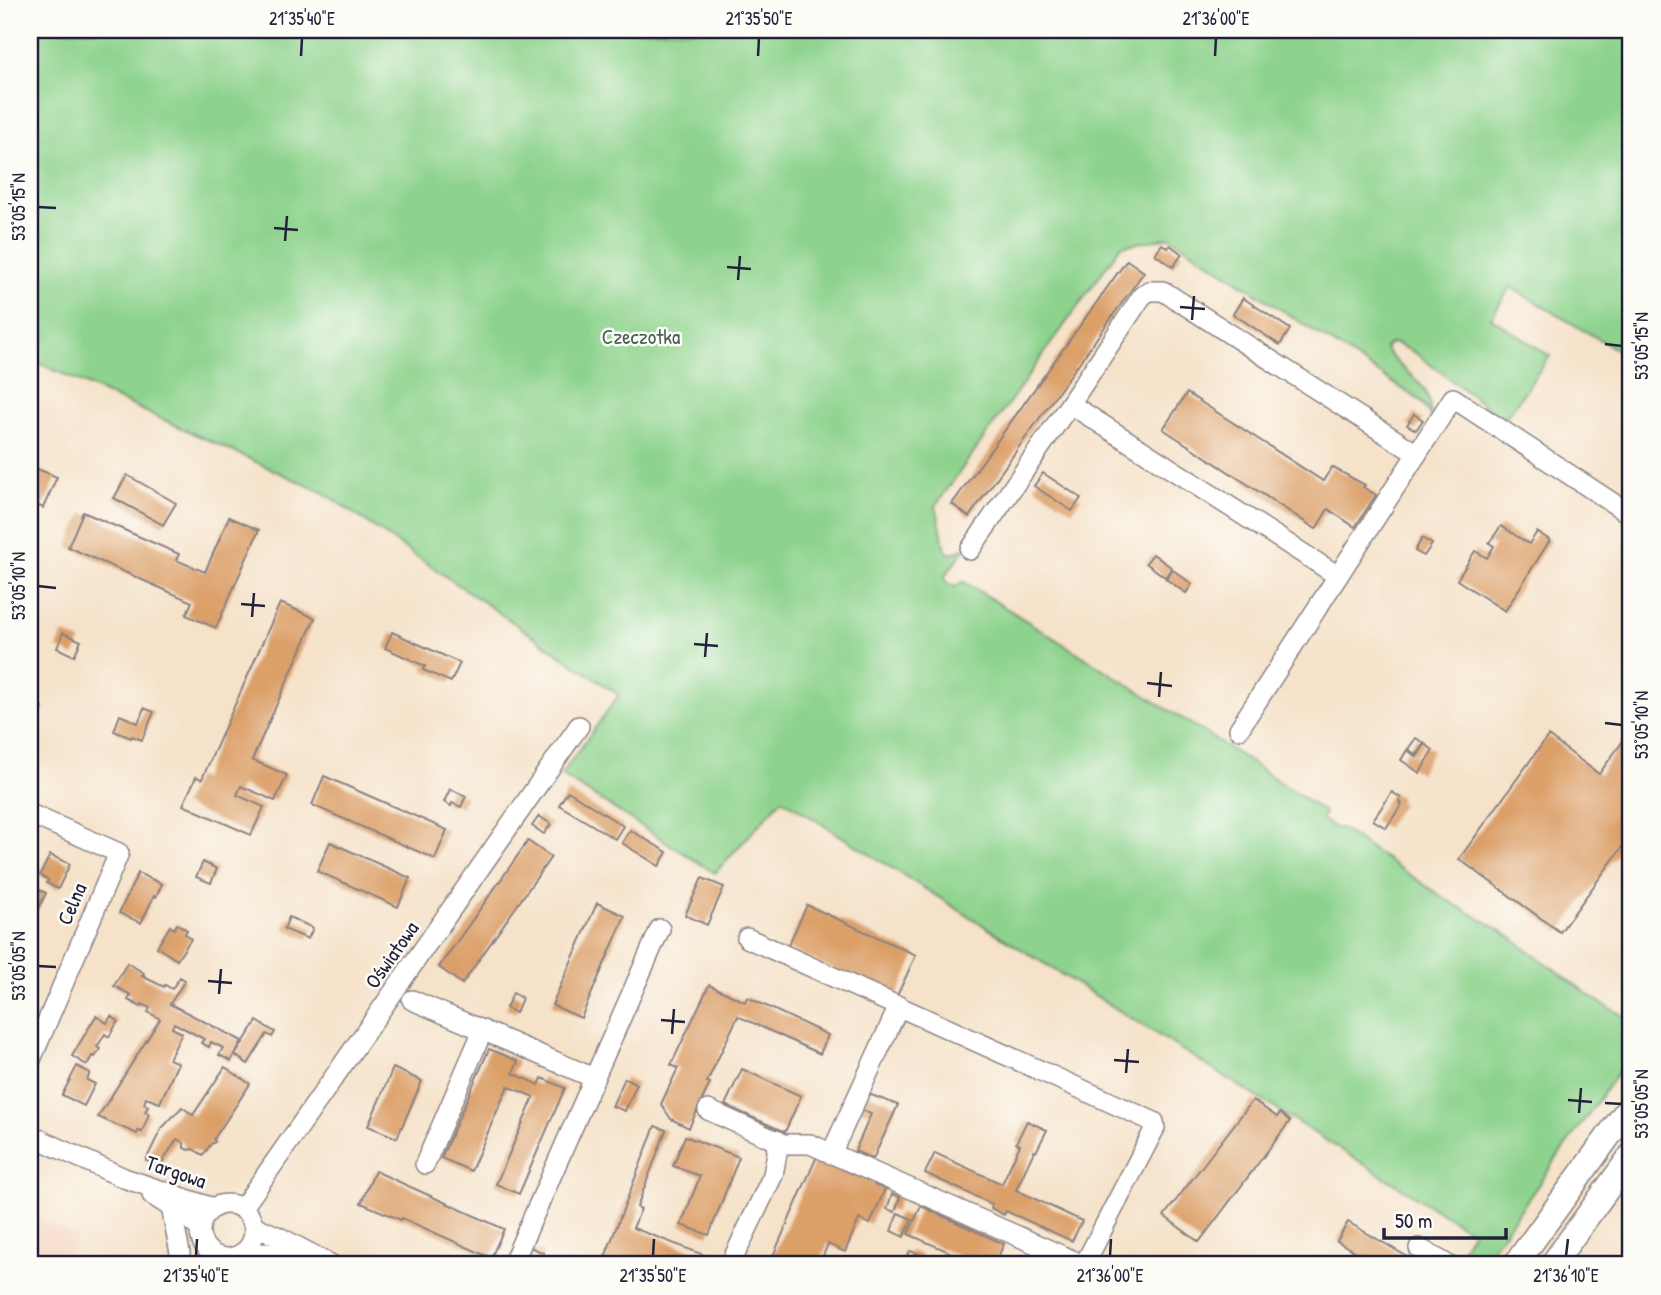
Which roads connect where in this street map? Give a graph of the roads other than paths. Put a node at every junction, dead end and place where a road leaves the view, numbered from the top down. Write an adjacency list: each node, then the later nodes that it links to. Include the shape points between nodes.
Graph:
1 (1070, 404): 2 (street, via 1142,296 1163,291); 4 (street); 5 (street)
2 (1417, 454): 3 (street, via 1453,398); 5 (street)
3 (1631, 515)
4 (970, 550)
5 (1338, 576): 7 (street)
6 (579, 726): 26 (street, Oświatowa)
7 (1239, 729)
8 (30, 814): 14 (street, Celna, via 119,853)
9 (660, 929): 15 (street)
10 (747, 938): 12 (street)
11 (412, 1000): 13 (street)
12 (899, 1006): 20 (street); 37 (street, via 1154,1122 1155,1128)
13 (483, 1030): 15 (street); 22 (street)
14 (30, 1062)
15 (594, 1078): 35 (street)
16 (1631, 1105): 39 (main road)
17 (708, 1110): 19 (street)
18 (30, 1135): 23 (street, Targowa)
19 (776, 1140): 20 (street, via 810,1144); 36 (street, via 773,1175)
20 (831, 1154): 37 (street)
21 (1631, 1156): 40 (main road)
22 (425, 1164)
23 (124, 1178): 24 (street, Targowa); 25 (street, Targowa)
24 (171, 1207): 28 (street, Targowa); 32 (street)
25 (213, 1208): 26 (street, via 228,1204); 28 (street, via 204,1217)
26 (242, 1209): 27 (street)
27 (254, 1226): 30 (street, via 251,1245); 34 (street)
28 (201, 1232): 31 (street); 32 (street)
29 (1419, 1248): 38 (street)
30 (241, 1254): 31 (street); 33 (street, via 268,1253)
31 (210, 1261)
32 (178, 1264)
33 (322, 1265)
34 (332, 1265)
35 (512, 1265)
36 (730, 1265)
37 (1084, 1265)
38 (1448, 1265)
39 (1515, 1265)
40 (1552, 1265)

